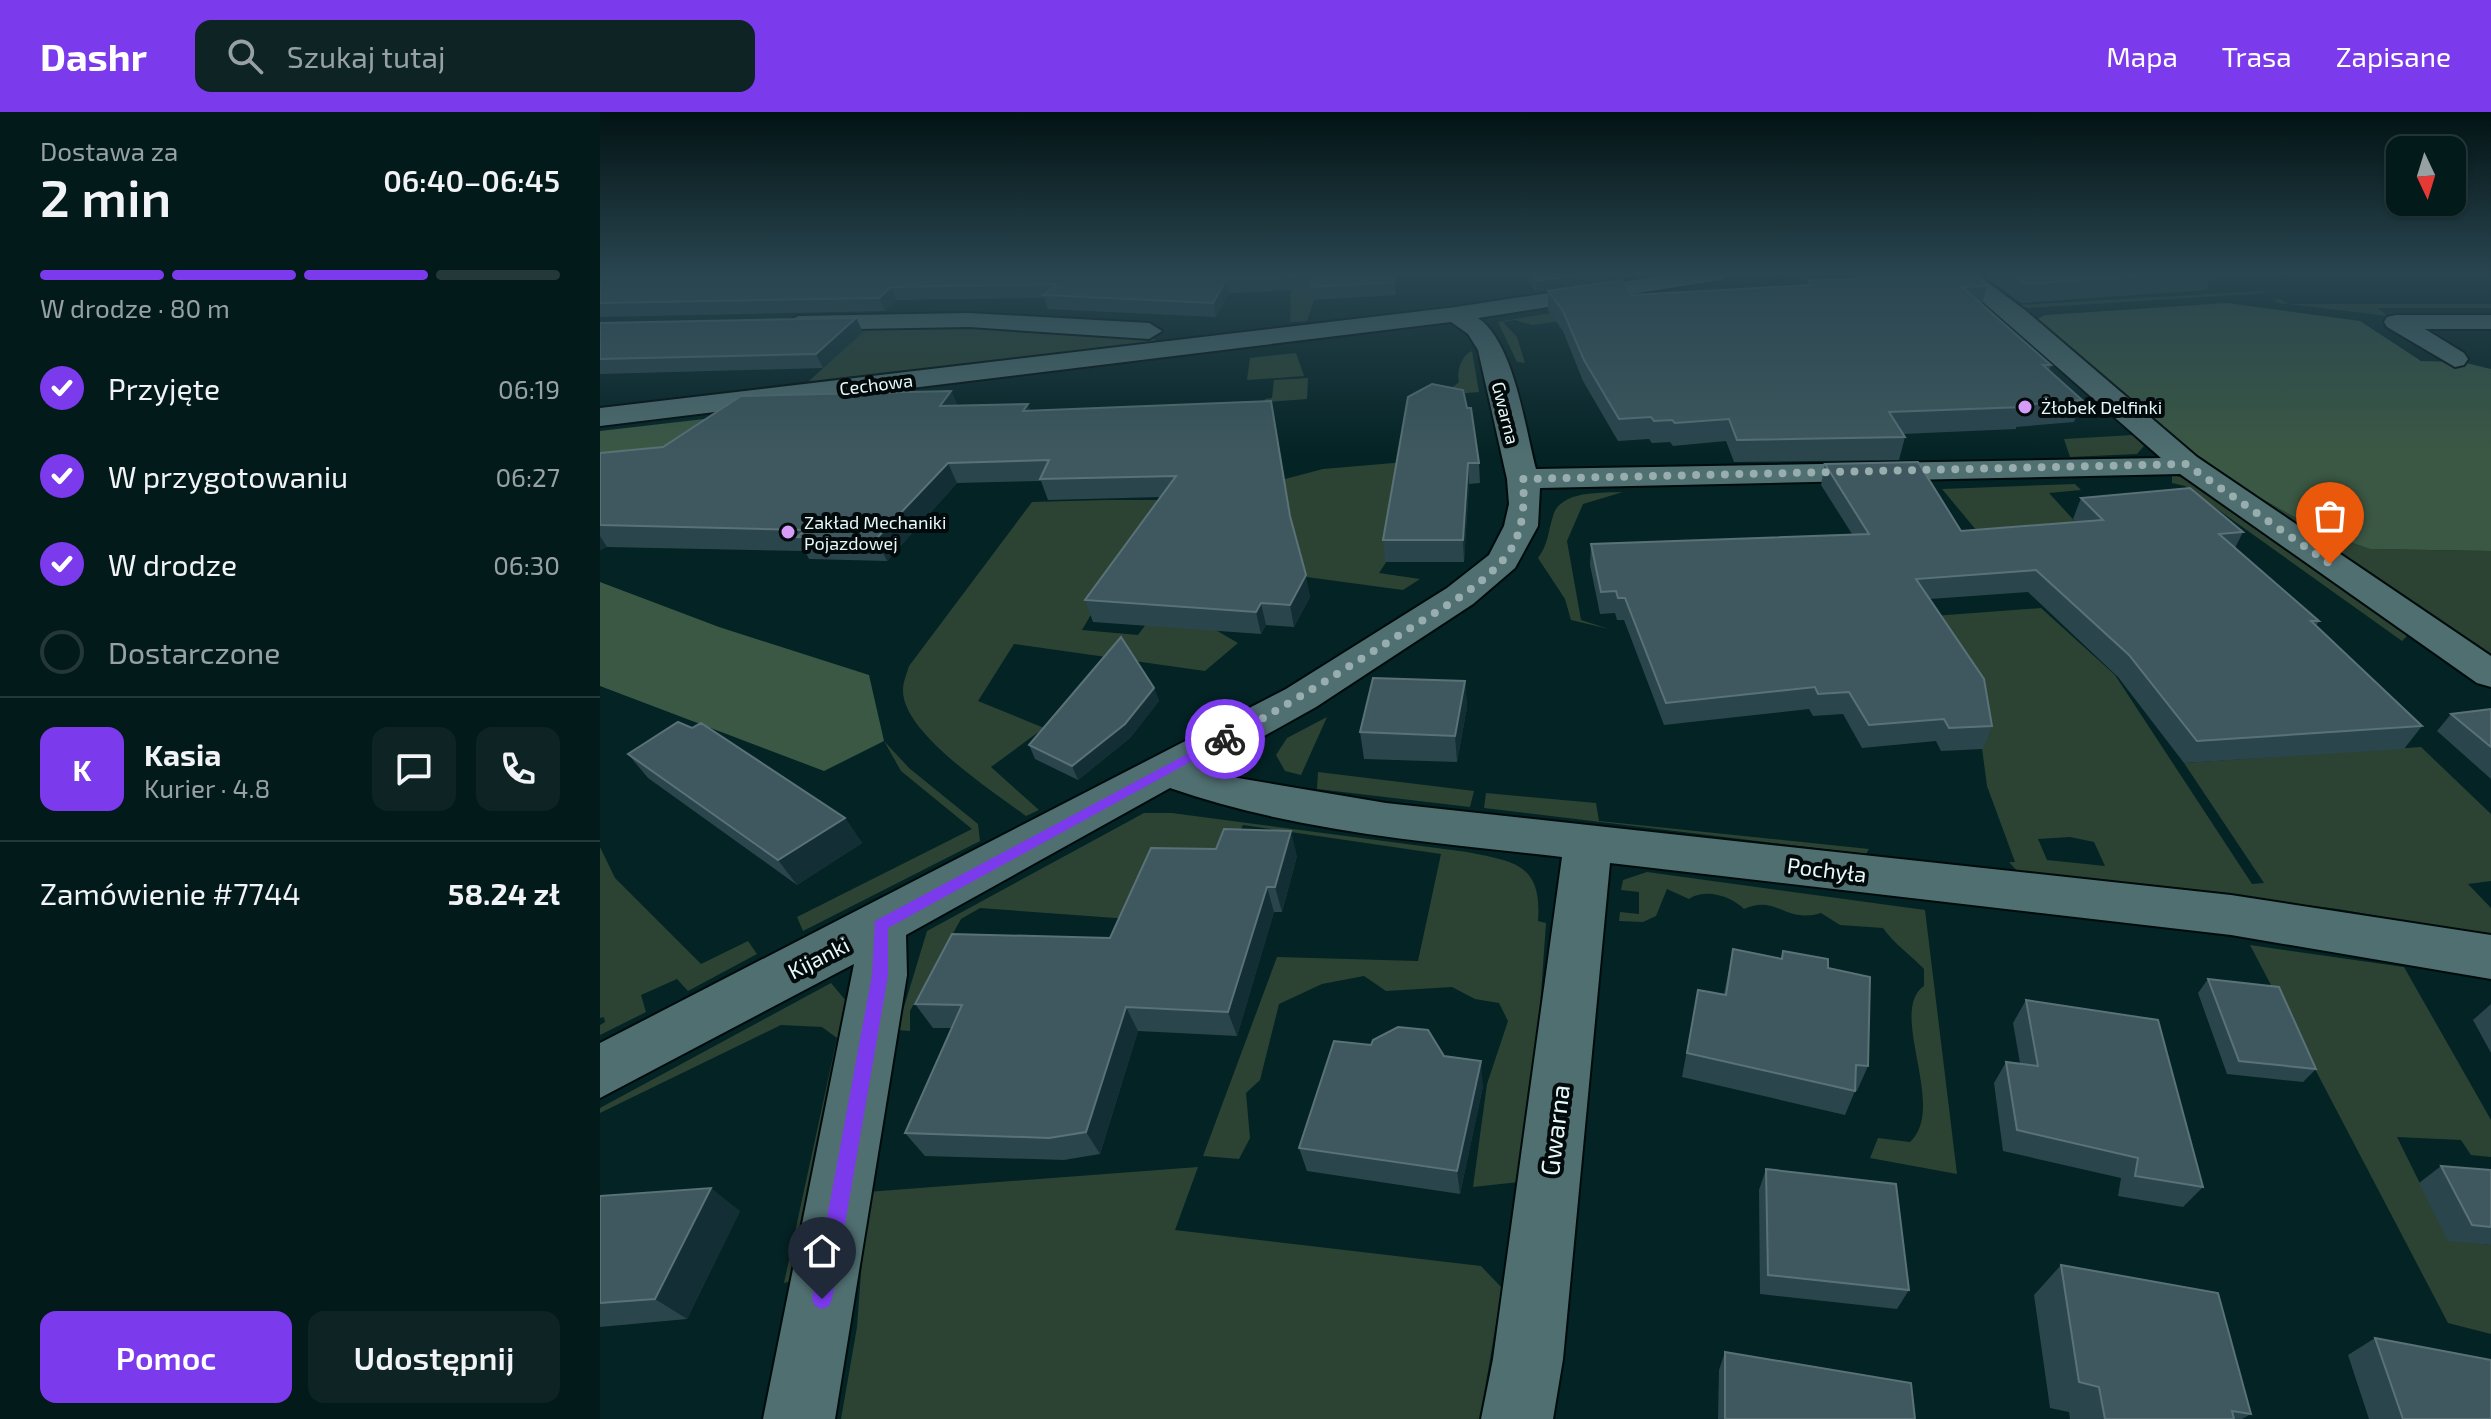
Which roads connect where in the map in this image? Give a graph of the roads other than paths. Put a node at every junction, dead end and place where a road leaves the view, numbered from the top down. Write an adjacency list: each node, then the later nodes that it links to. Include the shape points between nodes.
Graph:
1 (1175, 334): 6 (street, via 1185,337)
2 (1289, 334): 6 (street, Cechowa)
3 (1481, 334): 10 (street, Gwarna, via 1491,350)
4 (2038, 334): 9 (street)
5 (2415, 334): 7 (street)
6 (1188, 346): 8 (street, Cechowa)
7 (2455, 359)
8 (600, 417)
9 (2186, 464): 10 (street); 11 (street)
10 (1523, 479): 12 (street, Kijanki, via 1525,504 1514,545 1503,561 1460,596 1301,698)
11 (2491, 674)
12 (1167, 771): 13 (street, Pochyła, via 1235,794 1386,820); 14 (street, Kijanki)
13 (1588, 841): 15 (street, Pochyła, via 2231,915); 18 (street, Gwarna)
14 (880, 925): 16 (street, Kijanki); 17 (street, via 880,975)
15 (2491, 957)
16 (600, 1072)
17 (799, 1419)
18 (1517, 1419)

